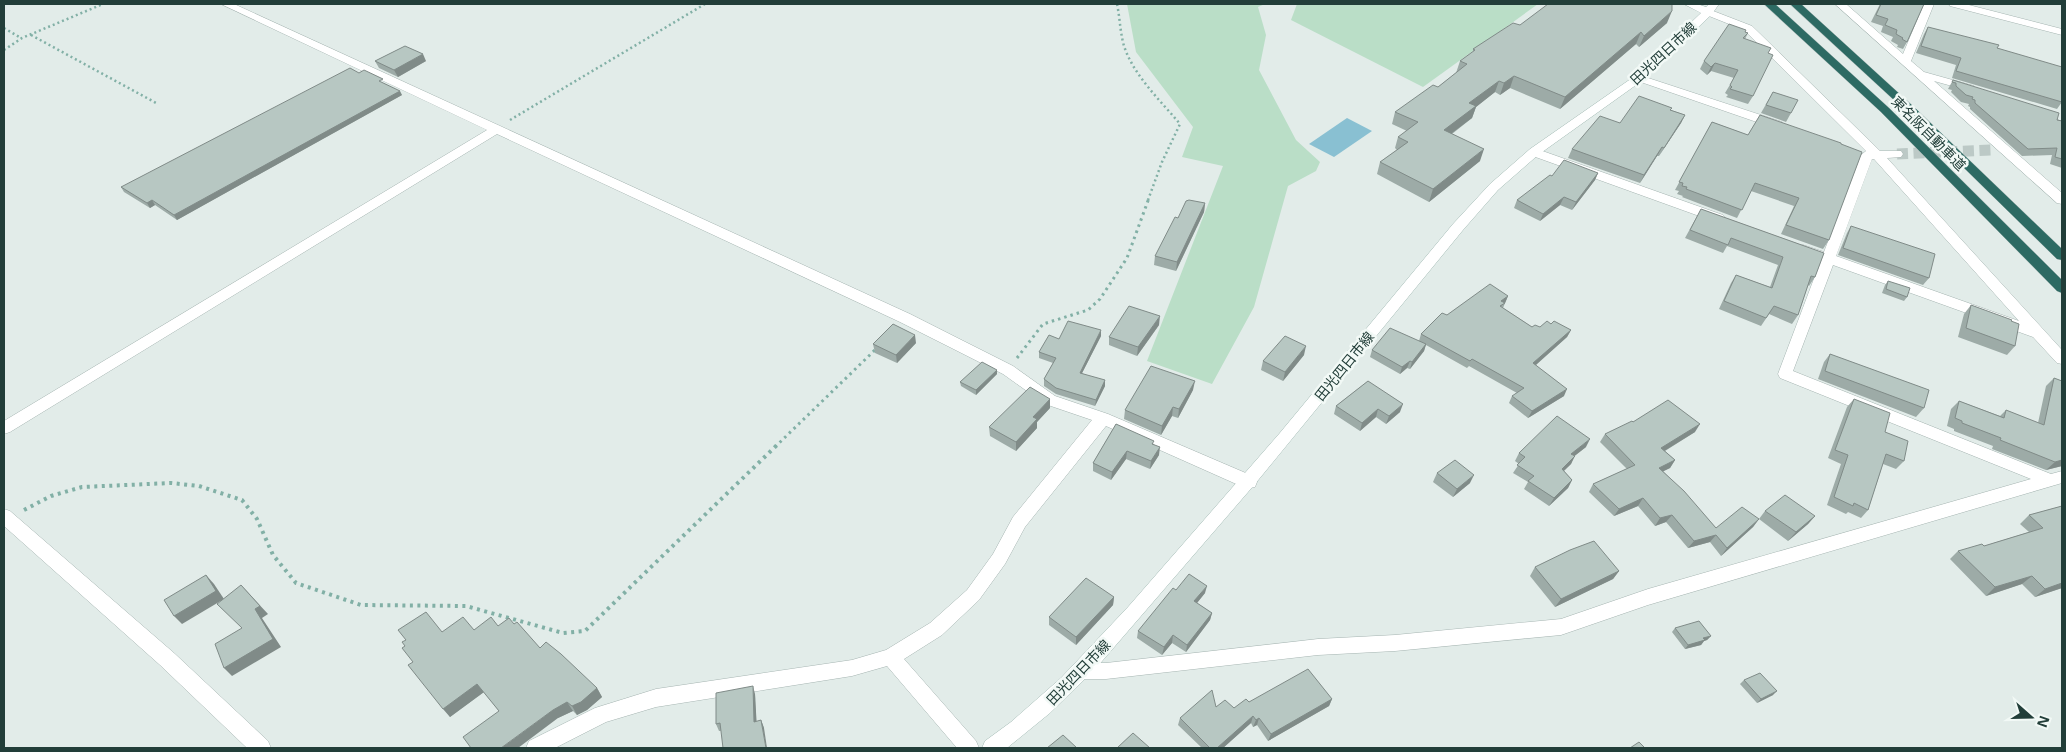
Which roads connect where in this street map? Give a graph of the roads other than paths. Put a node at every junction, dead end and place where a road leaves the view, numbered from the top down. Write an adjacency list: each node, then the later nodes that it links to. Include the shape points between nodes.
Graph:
1 (226, 4): 15 (street)
2 (1689, 4): 8 (street)
3 (1769, 4): 26 (highway, 東名阪自動車道, via 1885,110)
4 (1795, 4): 24 (highway, 東名阪自動車道, via 1911,110)
5 (1840, 4): 10 (street)
6 (1929, 4): 10 (street)
7 (1954, 4): 9 (street)
8 (1711, 8): 12 (street, 田光四日市線); 19 (street, via 1748,28)
9 (2062, 32)
10 (1905, 61): 11 (street)
11 (1918, 73): 13 (street); 17 (street)
12 (1639, 78): 14 (street); 18 (street, 田光四日市線)
13 (1982, 92)
14 (1785, 128)
15 (495, 130): 29 (street, via 905,318 1008,370 1050,400); 30 (street)
16 (1991, 150): 17 (street)
17 (2007, 150): 21 (street)
18 (1534, 152): 22 (street); 32 (street, 田光四日市線, via 1494,187 1458,227)
19 (1867, 154): 20 (street); 25 (street); 27 (street)
20 (1896, 154)
21 (2062, 200)
22 (1729, 222)
23 (1793, 245): 25 (street)
24 (2062, 256)
25 (1829, 258): 27 (street); 31 (street, via 1785,374)
26 (2062, 288)
27 (2041, 334): 28 (street)
28 (2062, 359)
29 (1103, 418): 32 (street); 34 (street, via 1020,522 973,595 936,629)
30 (4, 428)
31 (2056, 479): 35 (street, via 1648,597 1561,627)
32 (1248, 482): 35 (street, 田光四日市線)
33 (6, 518): 36 (street, via 167,659)
34 (890, 657): 37 (street, via 852,668 656,698 602,714); 38 (street)
35 (1082, 671): 39 (street, 田光四日市線, via 1023,726)
36 (261, 748)
37 (536, 748)
38 (969, 748)
39 (992, 748)

